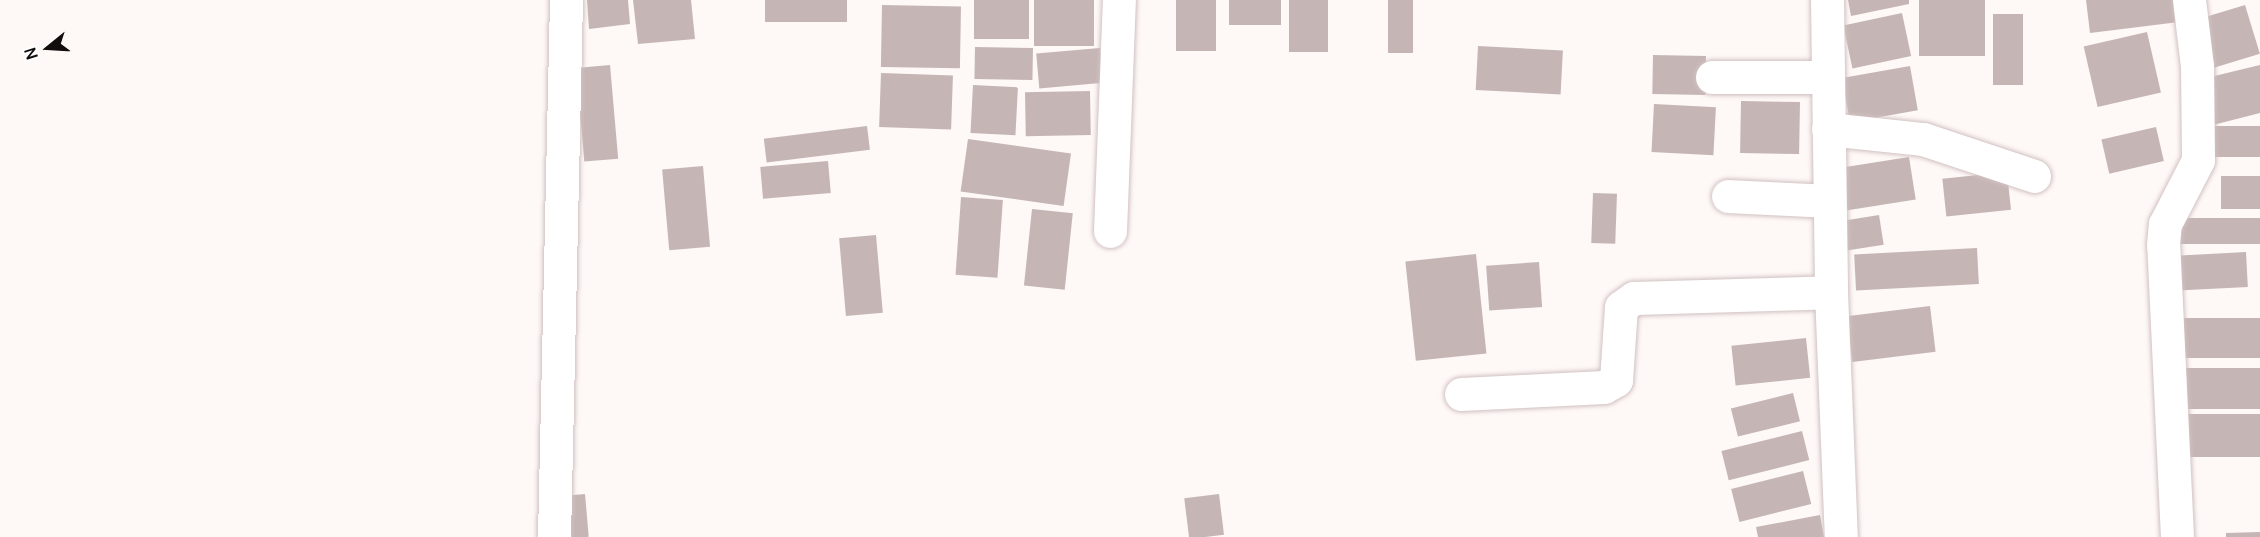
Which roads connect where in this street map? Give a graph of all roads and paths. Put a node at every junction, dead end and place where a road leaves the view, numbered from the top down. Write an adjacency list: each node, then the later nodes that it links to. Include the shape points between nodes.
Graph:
1 (566, 0): 14 (street)
2 (1119, 0): 11 (street)
3 (1827, 0): 5 (street)
4 (2190, 0): 16 (street, via 2197,66 2198,160 2165,224 2163,245)
5 (1827, 76): 6 (street); 7 (street)
6 (1712, 77)
7 (1828, 129): 8 (street, via 1923,139); 10 (street)
8 (2034, 176)
9 (1728, 196): 10 (street)
10 (1829, 201): 12 (street)
11 (1110, 231)
12 (1830, 292): 13 (street, via 1634,298 1621,307 1616,380 1604,387); 15 (street)
13 (1461, 394)
14 (554, 537)
15 (1841, 537)
16 (2178, 537)

